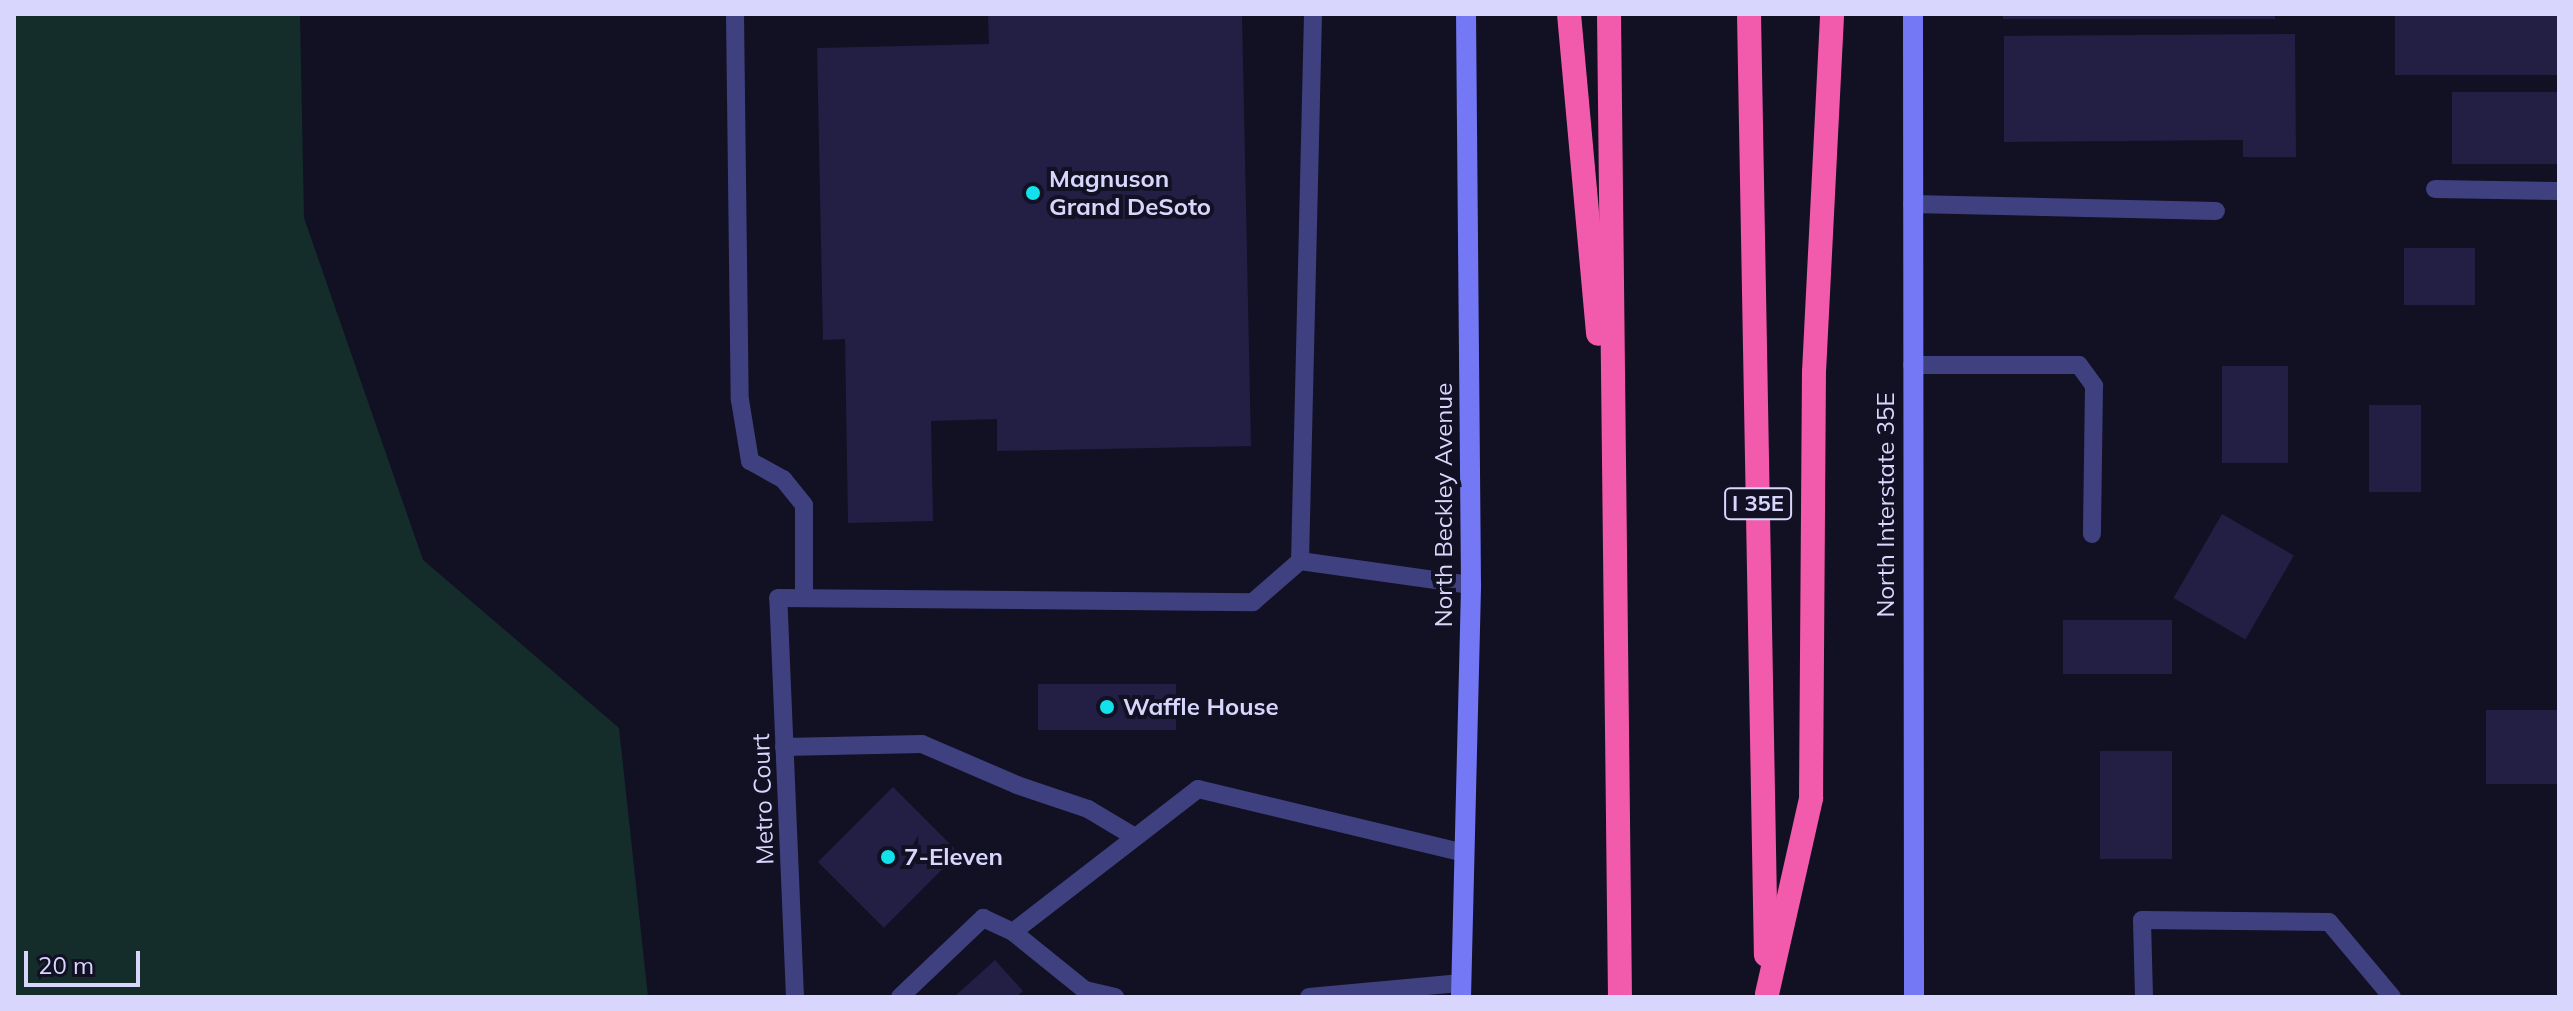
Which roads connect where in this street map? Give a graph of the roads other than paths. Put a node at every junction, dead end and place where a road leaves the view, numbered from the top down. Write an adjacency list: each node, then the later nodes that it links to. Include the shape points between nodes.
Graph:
1 (735, 14): 18 (lane, via 740,400 750,461 783,479 804,505)
2 (1313, 14): 16 (lane)
3 (1466, 14): 17 (main road, North Beckley Avenue)
4 (1569, 14): 14 (highway)
5 (1609, 14): 14 (highway)
6 (1749, 14): 25 (highway, I 35E)
7 (1832, 14): 25 (highway, via 1814,372 1811,798)
8 (1913, 14): 11 (main road, North Interstate 35E)
9 (2435, 189): 10 (lane)
10 (2559, 191)
11 (1912, 204): 12 (lane); 13 (main road, North Interstate 35E)
12 (2216, 211)
13 (1912, 365): 15 (lane, via 2079,365 2094,386); 23 (main road, North Interstate 35E)
14 (1614, 518): 26 (highway)
15 (2092, 534)
16 (1300, 561): 17 (lane); 18 (lane, via 1253,602)
17 (1471, 585): 21 (main road, North Beckley Avenue)
18 (804, 598): 19 (lane, Metro Court, via 778,598)
19 (784, 747): 20 (lane, via 922,744 1088,809); 27 (lane, Metro Court)
20 (1135, 837): 21 (lane, via 1198,789); 22 (lane)
21 (1464, 853): 24 (main road, North Beckley Avenue)
22 (1013, 932): 28 (lane, via 983,918); 29 (lane, via 1085,990)
23 (1911, 991)
24 (1462, 992): 30 (lane)
25 (1767, 995)
26 (1620, 996)
27 (795, 997)
28 (900, 997)
29 (1115, 997)
30 (1309, 997)
31 (2144, 997): 32 (lane, via 2142,920 2329,922)
32 (2392, 997)

